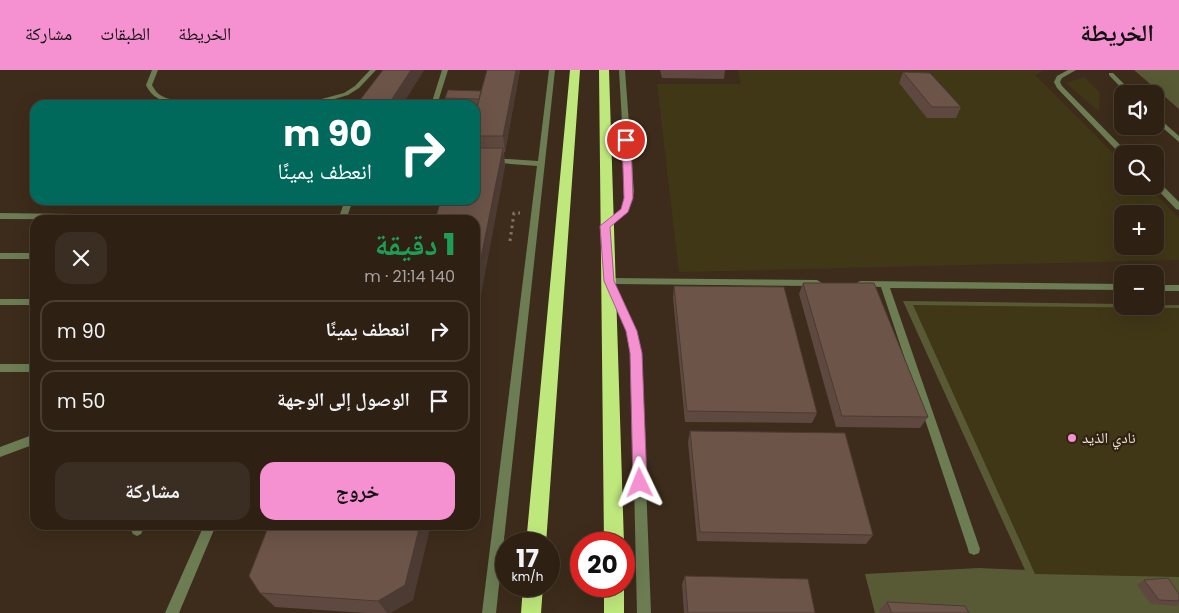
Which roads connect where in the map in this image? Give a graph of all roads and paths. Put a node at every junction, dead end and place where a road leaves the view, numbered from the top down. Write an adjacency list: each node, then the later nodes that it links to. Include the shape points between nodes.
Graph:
1 (155, 70): 11 (street, via 149,85 152,93)
2 (373, 70): 12 (street, via 357,87)
3 (445, 70): 13 (street)
4 (552, 70): 18 (street)
5 (575, 70): 44 (highway)
6 (604, 70): 27 (highway)
7 (622, 70): 27 (street, via 630,192 625,210)
8 (1073, 70): 16 (street, via 1060,77 1059,87)
9 (1111, 74): 10 (street)
10 (1122, 85)
11 (169, 100)
12 (331, 100)
13 (435, 100)
14 (1164, 126): 15 (street)
15 (1179, 140)
16 (1116, 145)
17 (480, 159): 18 (street)
18 (541, 164): 50 (street)
19 (1164, 192): 22 (street)
20 (348, 205): 23 (street)
21 (350, 205): 23 (street)
22 (1179, 207)
23 (346, 211): 24 (street)
24 (344, 215)
25 (0, 216): 26 (street)
26 (30, 216)
27 (605, 226): 30 (highway)
28 (0, 256): 29 (street)
29 (30, 256)
30 (609, 281): 31 (street); 45 (highway); 53 (street, via 631,331 636,353)
31 (825, 283)
32 (854, 284): 33 (street)
33 (884, 284): 34 (street); 46 (street)
34 (1114, 287)
35 (1164, 288): 36 (street)
36 (1179, 288)
37 (0, 302): 38 (street)
38 (30, 302)
39 (0, 368): 40 (street)
40 (30, 368)
41 (30, 441): 42 (street)
42 (0, 452)
43 (208, 530): 49 (street)
44 (537, 532)
45 (614, 532)
46 (974, 549)
47 (532, 597): 51 (highway)
48 (614, 597): 52 (highway)
49 (172, 613)
50 (489, 613)
51 (531, 613)
52 (614, 613)
53 (644, 613)

